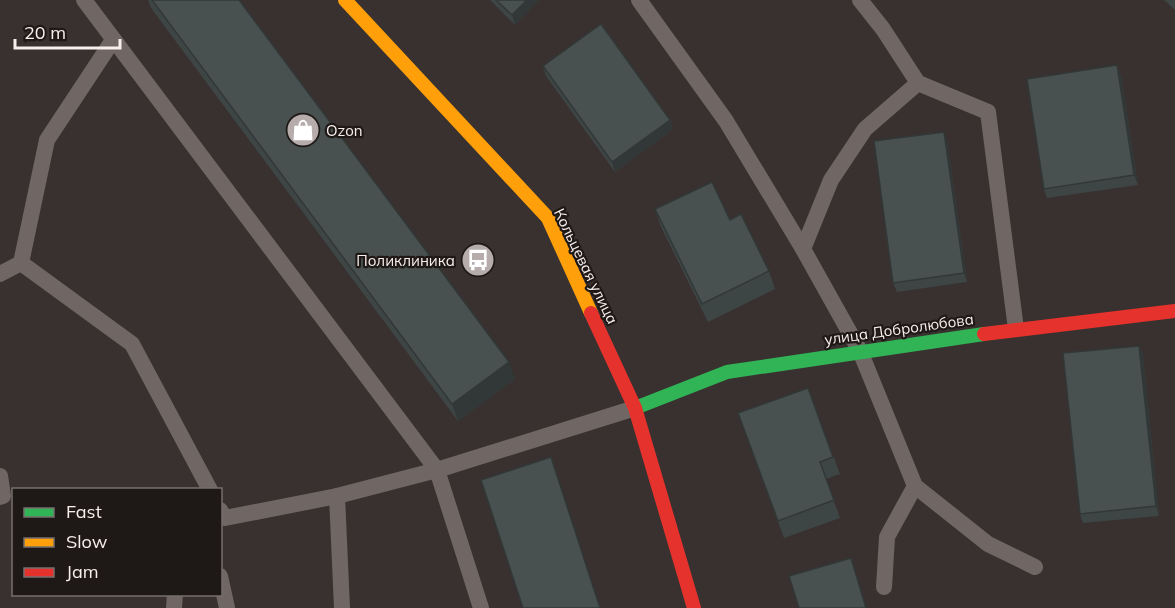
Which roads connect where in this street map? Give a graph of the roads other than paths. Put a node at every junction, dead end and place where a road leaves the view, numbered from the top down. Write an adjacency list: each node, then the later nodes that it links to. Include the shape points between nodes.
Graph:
1 (84, 0): 5 (lane)
2 (345, 0): 13 (street, Кольцевая улица, via 548,218)
3 (639, 0): 7 (lane, via 726,121)
4 (860, 0): 6 (lane)
5 (113, 40): 8 (lane, via 47,140); 14 (lane)
6 (918, 83): 7 (lane, via 865,129 831,180); 11 (lane, via 988,112)
7 (803, 249): 12 (lane)
8 (21, 263): 9 (lane); 17 (lane, via 132,344)
9 (0, 274)
10 (1175, 311): 11 (street, улица Добролюбова)
11 (1016, 329): 12 (street, улица Добролюбова)
12 (860, 351): 13 (street, улица Добролюбова, via 727,372); 16 (lane)
13 (635, 408): 14 (lane); 27 (street, Кольцевая улица)
14 (437, 470): 18 (lane); 26 (lane)
15 (0, 476): 19 (lane)
16 (915, 486): 21 (lane, via 988,544); 23 (lane, via 887,537)
17 (209, 488)
18 (337, 496): 20 (lane); 25 (lane)
19 (0, 497)
20 (222, 517)
21 (1035, 567)
22 (222, 584): 24 (lane)
23 (884, 587)
24 (228, 608)
25 (342, 608)
26 (481, 608)
27 (694, 608)

